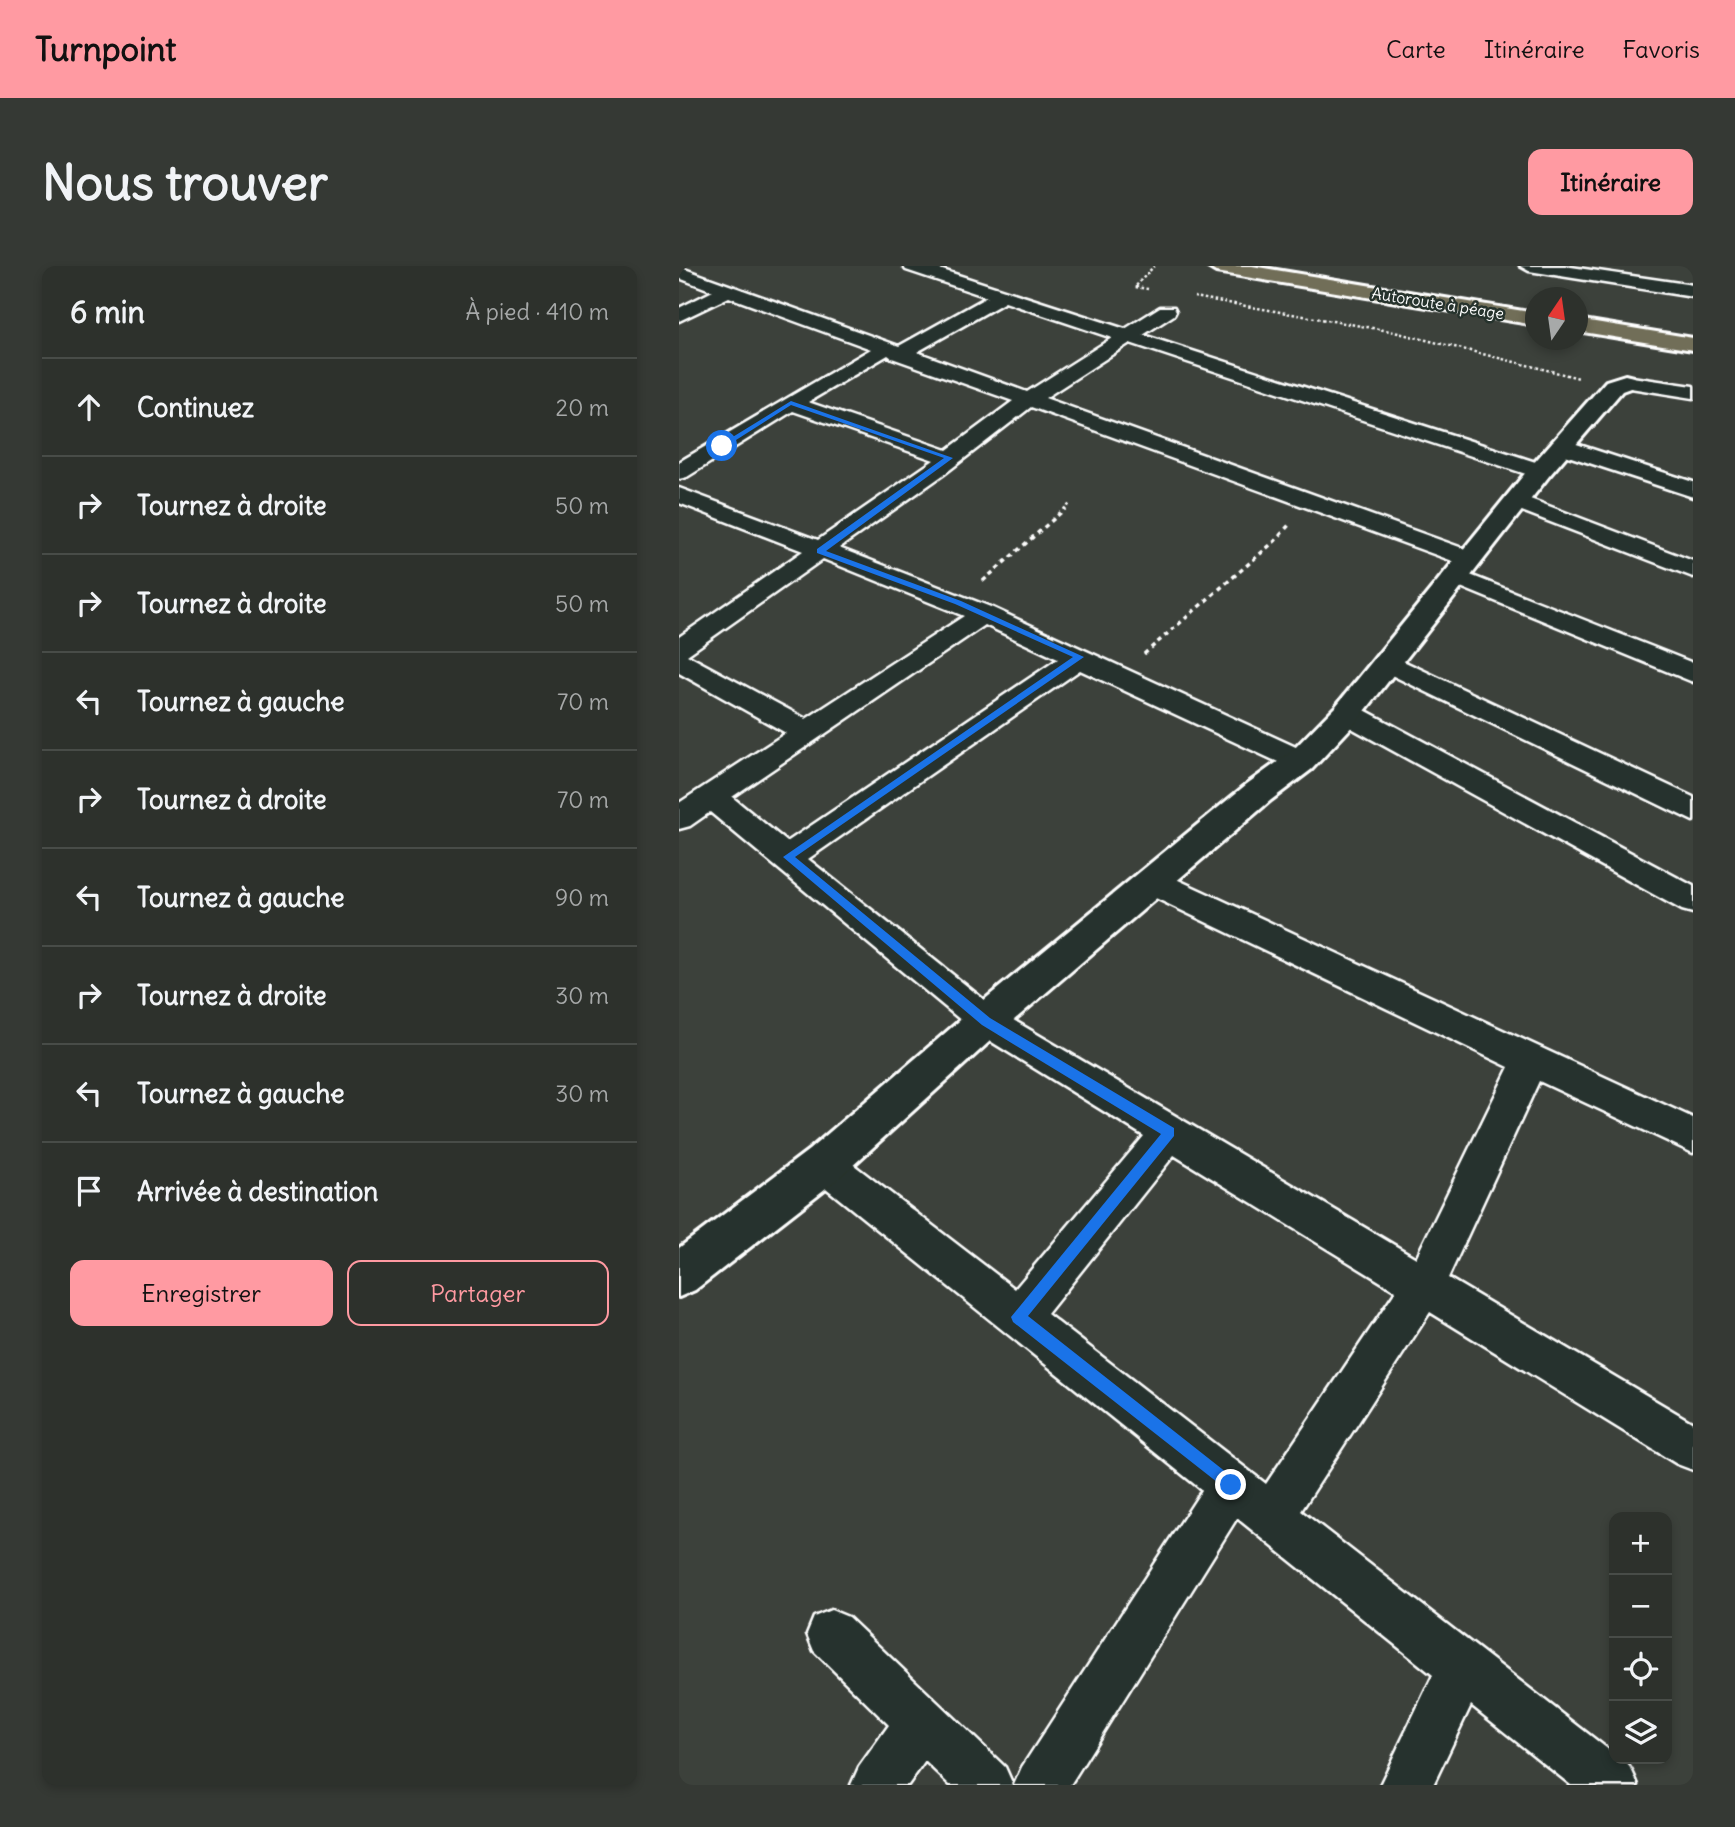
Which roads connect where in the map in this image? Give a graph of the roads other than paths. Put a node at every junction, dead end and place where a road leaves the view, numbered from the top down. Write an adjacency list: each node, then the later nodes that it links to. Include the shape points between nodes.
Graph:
1 (912, 266): 9 (street)
2 (1216, 266): 14 (highway, Autoroute à péage)
3 (1307, 266): 10 (highway)
4 (1529, 266): 6 (street)
5 (679, 272): 7 (street)
6 (1611, 272): 8 (street)
7 (729, 290): 13 (street); 19 (street)
8 (1693, 291)
9 (1004, 295): 17 (street); 19 (street)
10 (1525, 301)
11 (1167, 311): 17 (street)
12 (1588, 312): 16 (highway)
13 (679, 315)
14 (1525, 316)
15 (1588, 327): 18 (highway)
16 (1693, 328)
17 (1128, 335): 22 (street); 25 (street)
18 (1693, 344)
19 (892, 351): 22 (street); 23 (street)
20 (1620, 384): 21 (street); 25 (street)
21 (1693, 392)
22 (1026, 401): 24 (street); 31 (street, via 1311,500)
23 (791, 403): 24 (street); 26 (street)
24 (950, 458): 30 (street)
25 (1551, 458): 27 (street); 29 (street)
26 (679, 472)
27 (1693, 491)
28 (679, 495): 30 (street)
29 (1517, 501): 31 (street); 32 (street)
30 (820, 551): 33 (street); 34 (street)
31 (1463, 567): 37 (street); 38 (street)
32 (1693, 570)
33 (971, 608): 35 (street); 40 (street)
34 (679, 649)
35 (1080, 657): 41 (street); 45 (street)
36 (679, 662): 40 (street)
37 (1386, 662): 39 (street); 43 (street)
38 (1693, 673)
39 (1347, 713): 41 (street); 47 (street)
40 (807, 732): 42 (street)
41 (1301, 761): 46 (street)
42 (710, 796): 44 (street); 45 (street)
43 (1693, 810)
44 (679, 818)
45 (788, 857): 48 (street)
46 (1152, 882): 48 (street); 49 (street)
47 (1693, 901)
48 (986, 1021): 50 (street); 52 (street)
49 (1531, 1059): 51 (street); 54 (street)
50 (1170, 1132): 54 (street); 55 (street)
51 (1693, 1136)
52 (824, 1164): 53 (street); 55 (street)
53 (679, 1275)
54 (1424, 1285): 56 (street); 58 (street)
55 (1018, 1317): 57 (street)
56 (1693, 1448)
57 (1231, 1485): 58 (street); 64 (street)
58 (1271, 1517): 60 (street)
59 (831, 1634): 61 (street)
60 (1463, 1668): 65 (street); 66 (street)
61 (922, 1722): 62 (street); 63 (street)
62 (877, 1785)
63 (987, 1785)
64 (1040, 1785)
65 (1406, 1785)
66 (1612, 1785)

